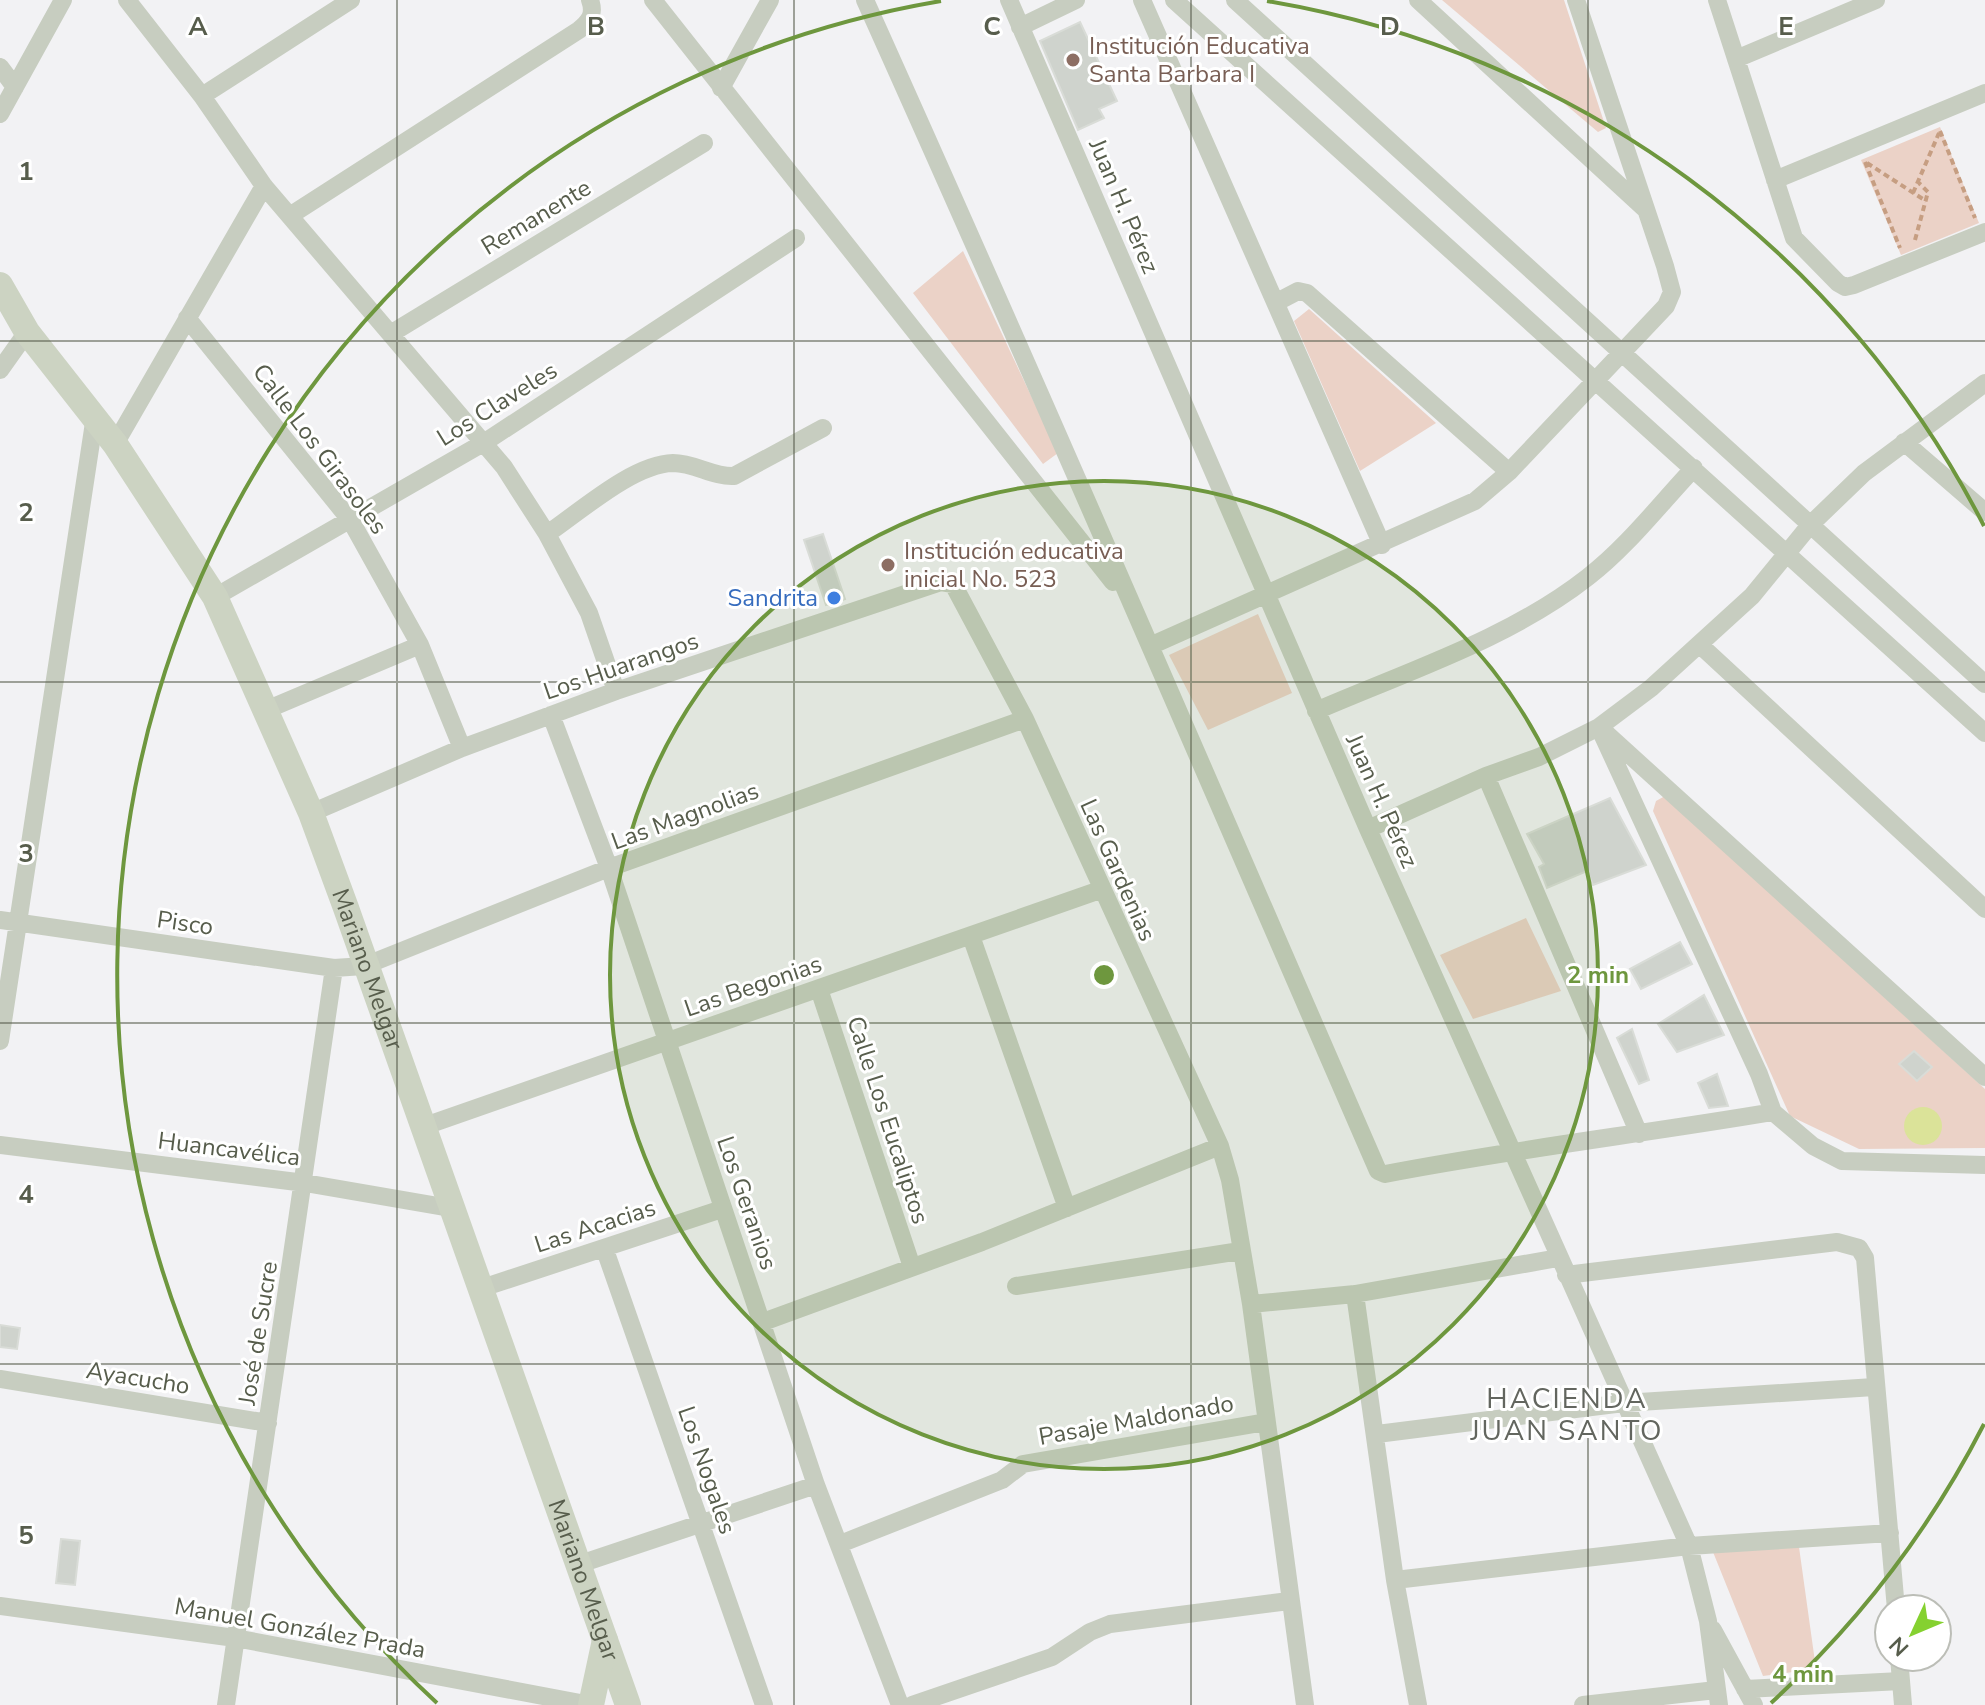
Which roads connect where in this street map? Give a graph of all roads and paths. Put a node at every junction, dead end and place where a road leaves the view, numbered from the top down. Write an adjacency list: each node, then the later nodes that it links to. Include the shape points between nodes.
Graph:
1 (63, 0): 20 (street)
2 (127, 0): 23 (street)
3 (351, 0): 23 (street)
4 (590, 0): 32 (street, via 590,21 579,30)
5 (653, 0): 21 (street)
6 (770, 0): 21 (street)
7 (865, 0): 62 (street, via 1066,448)
8 (1009, 0): 17 (street, Juan H. Pérez)
9 (1076, 0): 17 (street)
10 (1142, 0): 38 (street)
11 (1174, 0): 44 (street)
12 (1235, 0): 42 (street)
13 (1419, 0): 31 (street)
14 (1576, 0): 31 (street)
15 (1717, 0): 18 (street)
16 (1876, 0): 18 (street)
17 (1020, 27): 60 (street, Juan H. Pérez)
18 (1736, 59): 26 (street)
19 (0, 67): 20 (street)
20 (15, 87): 24 (street)
21 (721, 88): 62 (street)
22 (1985, 93): 26 (street)
23 (202, 96): 28 (street)
24 (0, 114)
25 (704, 143): 41 (street, Remanente)
26 (1775, 180): 33 (street, via 1794,238 1845,287)
27 (1919, 183): 29 (path); 30 (path, via 1928,192); 33 (path, via 1940,131)
28 (264, 186): 32 (street); 39 (street)
29 (1913, 193): 30 (path); 36 (path, via 1865,162)
30 (1926, 201): 35 (path)
31 (1647, 211): 42 (street, via 1672,292 1666,306)
32 (291, 215): 41 (street)
33 (1980, 226)
34 (796, 238): 48 (street, Los Claveles)
35 (1913, 246)
36 (1901, 251)
37 (0, 285): 40 (main road, Mariano Melgar)
38 (1277, 302): 52 (street, via 1298,291 1307,293); 57 (street, via 1277,313)
39 (187, 318): 50 (street); 54 (street, Calle Los Girasoles)
40 (27, 332): 43 (street); 46 (main road, Mariano Melgar)
41 (392, 333): 48 (street)
42 (1623, 352): 44 (street); 55 (street)
43 (0, 370)
44 (1596, 380): 51 (street); 52 (street)
45 (1985, 383): 49 (street)
46 (95, 416): 50 (main road, Mariano Melgar); 82 (street)
47 (823, 428): 56 (street, via 734,476 678,464 635,474)
48 (485, 442): 54 (street, Los Claveles); 56 (street)
49 (1904, 442): 53 (street); 55 (street)
50 (115, 444): 61 (main road, Mariano Melgar)
51 (1694, 468): 58 (street); 69 (street, via 1590,576 1552,602 1513,626)
52 (1509, 472): 57 (street, via 1462,509)
53 (1985, 512)
54 (351, 521): 61 (street, Los Claveles); 63 (street, Calle Los Girasoles)
55 (1810, 525): 58 (street); 66 (street)
56 (547, 534): 67 (street, via 589,613)
57 (1382, 545): 60 (street)
58 (1788, 552): 64 (street, via 1752,596); 73 (street)
59 (953, 584): 67 (street, Los Huarangos, via 941,582); 71 (street, Las Gardenias)
60 (1266, 595): 65 (street); 69 (street, Juan H. Pérez)
61 (215, 597): 68 (main road, Mariano Melgar)
62 (1128, 600): 65 (street)
63 (420, 645): 68 (street); 74 (street, Calle Los Girasoles)
64 (1700, 645): 72 (street); 80 (street)
65 (1150, 646): 95 (street, via 1378,1171 1385,1174)
66 (1985, 684)
67 (616, 691): 70 (street, Los Huarangos)
68 (266, 710): 76 (main road, Mariano Melgar)
69 (1316, 711): 77 (street, Juan H. Pérez)
70 (551, 715): 74 (street, Los Huarangos); 78 (street, Los Geranios)
71 (1025, 719): 78 (street, Las Magnolias); 79 (street, Las Gardenias)
72 (1599, 727): 75 (street); 89 (street); 90 (street)
73 (1985, 733)
74 (462, 748): 76 (street, Los Huarangos)
75 (1486, 776): 77 (street); 92 (street)
76 (311, 813): 84 (main road, Mariano Melgar)
77 (1368, 829): 95 (street, Juan H. Pérez)
78 (609, 868): 84 (street, Las Magnolias); 88 (street, Los Geranios)
79 (1100, 890): 83 (street, Las Begonias); 94 (street, Las Gardenias)
80 (1985, 909)
81 (0, 920): 82 (street, Pisco)
82 (20, 924): 85 (street, Pisco); 87 (street)
83 (971, 936): 86 (street, Las Begonias); 99 (street)
84 (364, 966): 85 (street, Pisco); 91 (main road, Mariano Melgar)
85 (334, 968): 97 (street, José de Sucre)
86 (819, 989): 88 (street, Las Begonias); 104 (street, Calle Los Eucaliptos)
87 (0, 1041)
88 (667, 1042): 91 (street, Las Begonias); 100 (street, Los Geranios)
89 (1985, 1077)
90 (1773, 1112): 92 (street); 96 (street, via 1813,1146 1842,1161)
91 (422, 1127): 98 (main road, Mariano Melgar)
92 (1639, 1134): 95 (street)
93 (0, 1145): 97 (street, Huancavélica)
94 (1220, 1146): 99 (street); 102 (street, Las Gardenias)
95 (1510, 1150): 103 (street, Juan H. Pérez)
96 (1985, 1165)
97 (305, 1183): 98 (street, Huancavélica); 114 (street, José de Sucre)
98 (450, 1208): 106 (main road, Mariano Melgar)
99 (1067, 1208): 104 (street)
100 (722, 1209): 101 (street, Las Acacias); 109 (street, Los Geranios)
101 (605, 1250): 106 (street, Las Acacias); 117 (street, Los Nogales)
102 (1240, 1251): 105 (street); 108 (street, Las Gardenias)
103 (1562, 1266): 107 (street); 111 (street, via 1849,1244 1865,1258); 112 (street, Juan H. Pérez)
104 (912, 1267): 109 (street)
105 (1016, 1286)
106 (482, 1288): 121 (main road, Mariano Melgar)
107 (1355, 1294): 108 (street); 115 (street)
108 (1251, 1304): 113 (street, Las Gardenias)
109 (763, 1322): 116 (street, Los Geranios)
110 (0, 1379): 114 (street, Ayacucho)
111 (1874, 1387): 112 (street); 118 (street)
112 (1624, 1403): 115 (street); 120 (street, Juan H. Pérez)
113 (1266, 1422): 119 (street, Pasaje Maldonado, via 1023,1464 1002,1480); 124 (street, Las Gardenias)
114 (268, 1423): 127 (street, José de Sucre)
115 (1377, 1434): 122 (street)
116 (816, 1485): 117 (street); 119 (street, Los Geranios)
117 (700, 1524): 121 (street); 136 (street, Los Nogales)
118 (1890, 1533): 120 (street); 123 (street)
119 (840, 1544): 137 (street, Los Geranios)
120 (1689, 1546): 122 (street); 126 (street, Juan H. Pérez)
121 (577, 1565): 128 (main road, Mariano Melgar)
122 (1395, 1580): 140 (street)
123 (1895, 1593)
124 (1289, 1601): 138 (street, via 1110,1624 1052,1657); 139 (street, Las Gardenias)
125 (0, 1606): 127 (street, Manuel González Prada)
126 (1708, 1621): 131 (street); 132 (street)
127 (235, 1638): 133 (street, José de Sucre); 134 (street, Manuel González Prada)
128 (605, 1640): 134 (main road); 135 (main road, Mariano Melgar)
129 (1900, 1673): 130 (street)
130 (1901, 1681): 132 (street); 142 (street)
131 (1718, 1697): 141 (street)
132 (1750, 1697)
133 (226, 1705)
134 (591, 1705)
135 (628, 1705)
136 (764, 1705)
137 (900, 1705)
138 (912, 1705)
139 (1305, 1705)
140 (1418, 1705)
141 (1583, 1705)
142 (1903, 1705)

